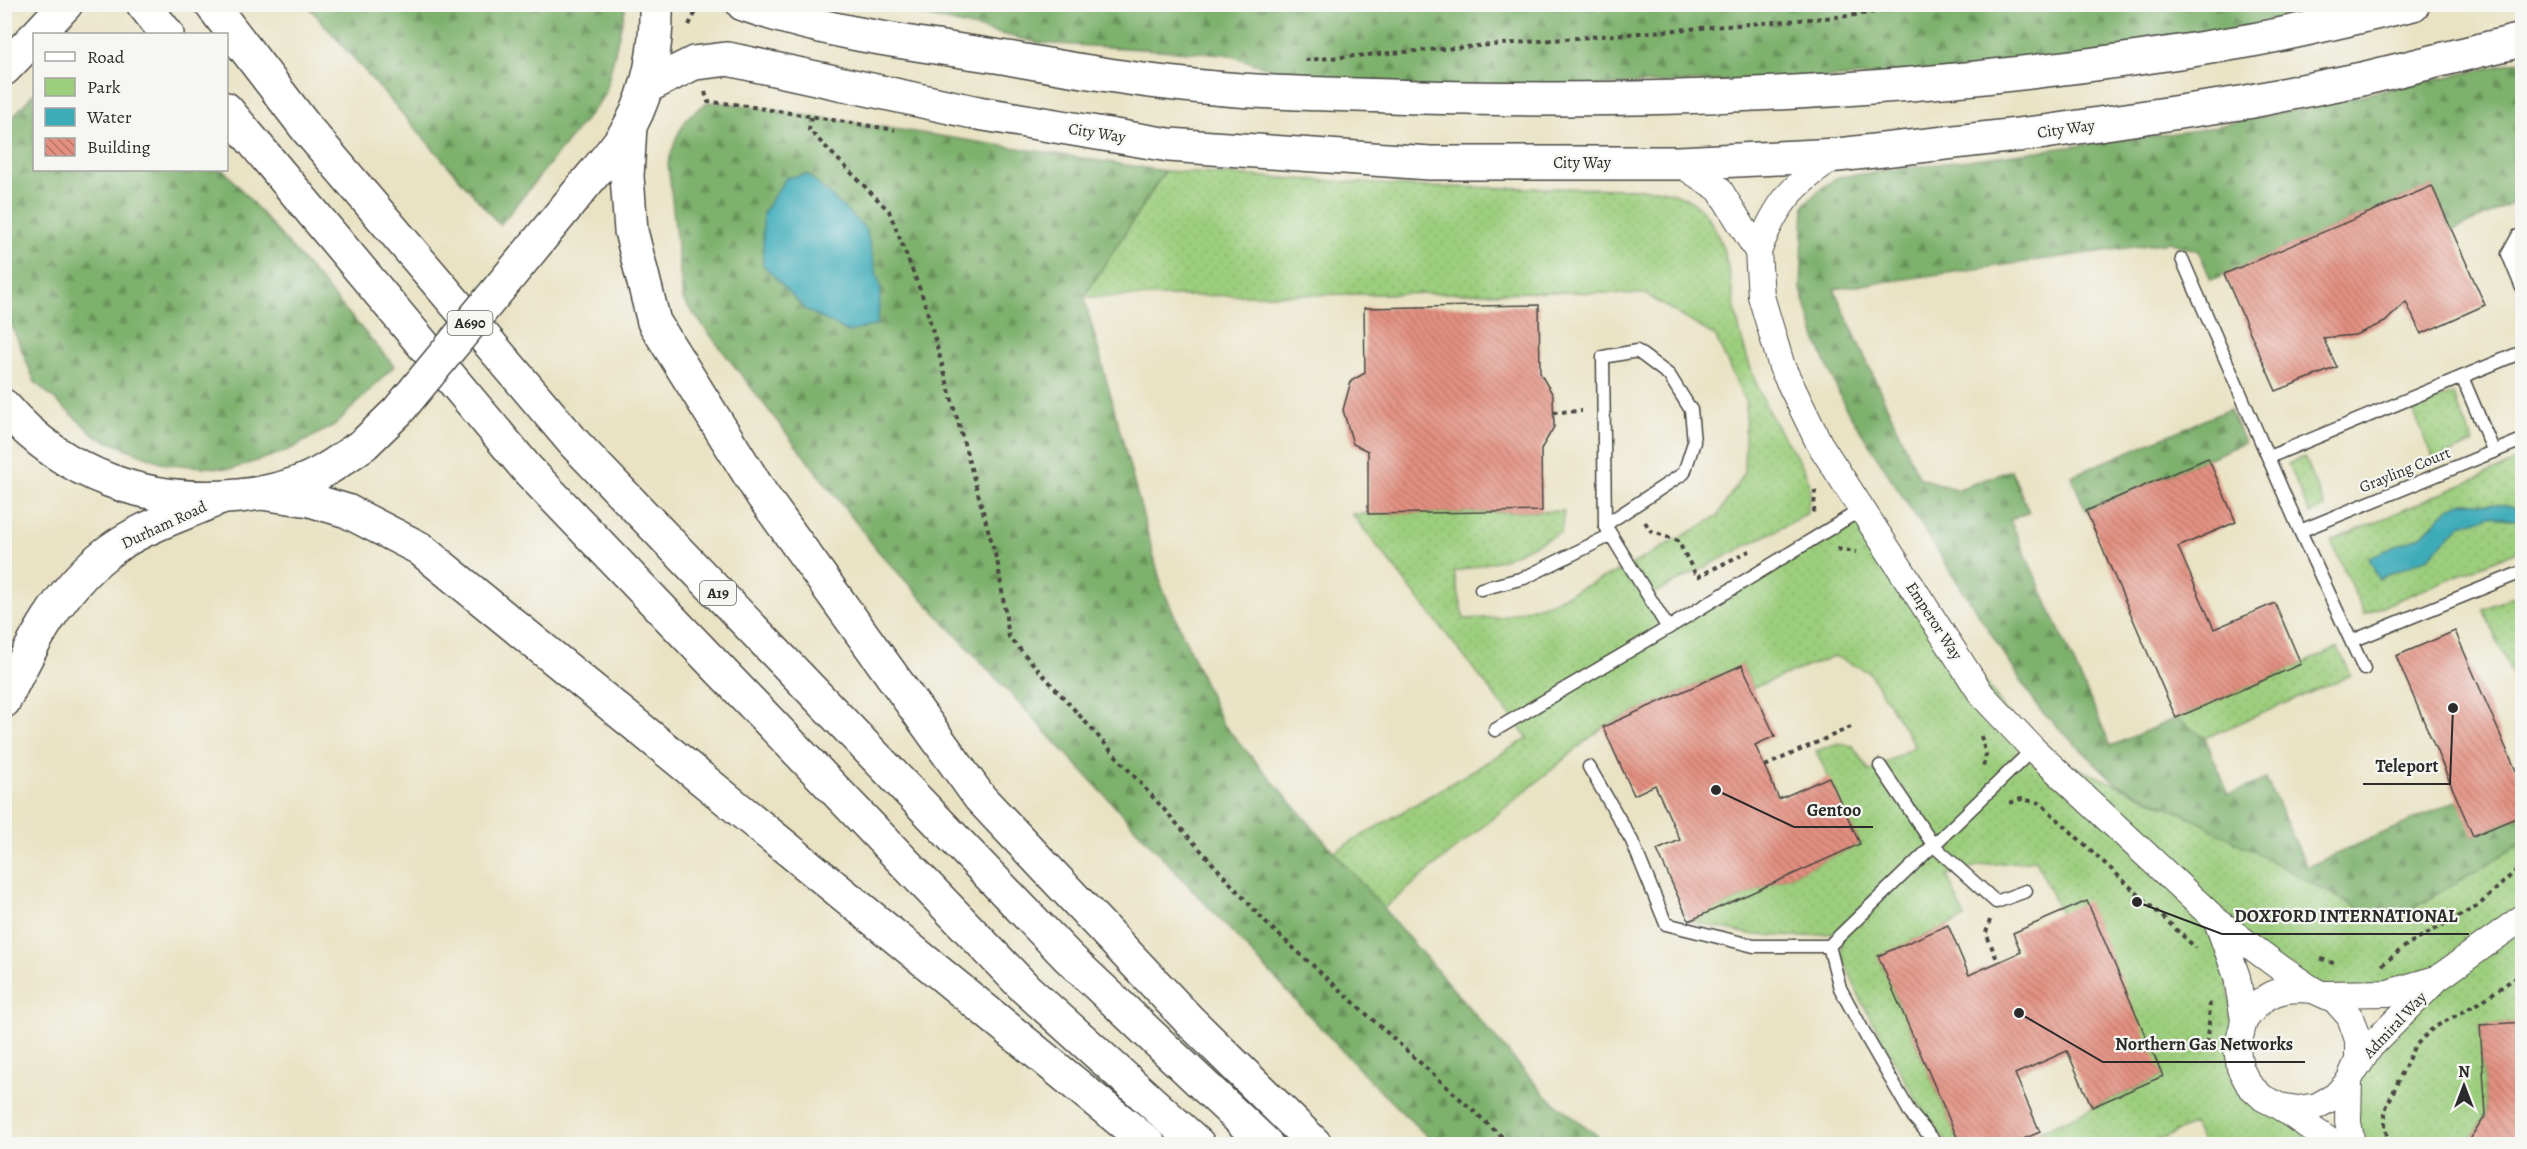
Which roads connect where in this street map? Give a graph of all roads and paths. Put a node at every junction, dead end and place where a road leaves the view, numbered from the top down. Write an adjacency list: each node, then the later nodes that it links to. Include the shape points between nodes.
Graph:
1 (66, 4): 8 (main road)
2 (143, 4): 9 (main road)
3 (211, 4): 72 (main road, A19, via 307,129 575,444 1069,958)
4 (656, 4): 15 (main road, A690, via 656,33)
5 (743, 4): 7 (main road, via 848,32 1179,85 1528,100 1830,91 2049,70 2250,40)
6 (1926, 4): 12 (path, via 1849,16)
7 (2413, 4)
8 (39, 33)
9 (166, 33)
10 (33, 39): 14 (main road)
11 (2523, 40): 18 (main road, City Way, via 2362,80 2247,102 2045,132)
12 (1302, 60)
13 (694, 63): 15 (main road, City Way); 19 (main road, City Way, via 728,59 978,113 1169,145 1430,162); 74 (path, via 708,102 811,117 809,130 889,211 924,300 998,566 1009,637 1267,924)
14 (4, 69)
15 (646, 87): 17 (main road, A690)
16 (228, 111): 71 (main road, via 527,469 1026,989)
17 (630, 126): 32 (main road, A690, bridge, via 398,411 364,444 317,474); 73 (main road, via 627,176 631,231 654,322 762,495 980,798 1188,1020)
18 (1838, 155): 19 (main road, City Way); 21 (street, Emperor Way, via 1810,172 1787,196 1769,222)
19 (1679, 162): 21 (street, Emperor Way, via 1719,189)
20 (2518, 236): 23 (lane, via 2508,254)
21 (1758, 252): 35 (street, Emperor Way, via 1761,296 1782,367 1819,443)
22 (2182, 259): 31 (lane)
23 (2523, 288)
24 (2523, 352): 25 (lane)
25 (2462, 377): 30 (lane); 31 (lane)
26 (4, 406): 33 (main road, A690, via 68,461 104,479 180,498)
27 (1604, 411): 28 (path); 34 (lane, via 1603,357 1637,351 1669,375 1691,410 1694,442 1684,474); 38 (lane)
28 (1553, 412)
29 (2523, 440): 30 (lane, Grayling Court)
30 (2494, 452): 39 (lane, Grayling Court)
31 (2269, 457): 39 (lane)
32 (261, 493): 33 (main road, A690); 70 (main road, via 310,500 347,511 419,548)
33 (224, 497): 46 (main road, Durham Road / A690, via 145,530 108,552 53,609)
34 (1636, 507): 38 (lane); 40 (path, via 1651,531 1678,541 1697,577)
35 (1862, 509): 43 (lane); 49 (street, Emperor Way, via 1982,695)
36 (1814, 511): 37 (path)
37 (1810, 516)
38 (1608, 530): 42 (lane, via 1524,578); 43 (lane)
39 (2300, 531): 44 (lane)
40 (1757, 547)
41 (2523, 572): 44 (lane)
42 (1480, 589)
43 (1668, 628): 48 (lane)
44 (2352, 641): 45 (lane)
45 (2364, 669)
46 (4, 701)
47 (1854, 726): 50 (path)
48 (1495, 730)
49 (2033, 749): 53 (lane); 58 (street, Emperor Way)
50 (1764, 766)
51 (1880, 766): 53 (lane)
52 (1589, 767): 59 (lane, via 1632,841 1666,924 1754,946)
53 (1934, 846): 56 (lane); 59 (lane)
54 (2523, 865): 63 (path, via 2478,906 2408,944)
55 (2026, 891): 56 (lane)
56 (1996, 902): 61 (path, via 1986,933)
57 (2523, 918): 65 (street, Admiral Way)
58 (2217, 921): 66 (street, Emperor Way); 67 (street, Emperor Way, via 2237,977)
59 (1829, 946): 75 (lane, via 1840,988 1911,1114)
60 (2315, 957): 62 (path)
61 (1998, 962)
62 (2345, 964)
63 (2380, 966)
64 (2523, 973): 78 (path, via 2433,1028 2414,1047 2385,1110)
65 (2438, 979): 66 (street, Admiral Way, via 2388,993); 68 (street, Admiral Way, via 2370,1047)
66 (2319, 992): 67 (street, Emperor Way, via 2291,988 2274,993 2256,1004); 68 (street, Emperor Way, via 2335,1000 2350,1017 2358,1040 2358,1060)
67 (2244, 1021): 69 (street, Emperor Way, via 2237,1049 2240,1068 2263,1098)
68 (2352, 1077): 69 (street, via 2335,1096 2317,1106); 77 (street, Emperor Way, via 2348,1122)
69 (2279, 1106): 76 (street, Emperor Way)
70 (1149, 1144)
71 (1198, 1144)
72 (1266, 1144)
73 (1315, 1144)
74 (1510, 1144)
75 (1937, 1144)
76 (2334, 1144)
77 (2352, 1144)
78 (2389, 1144)

